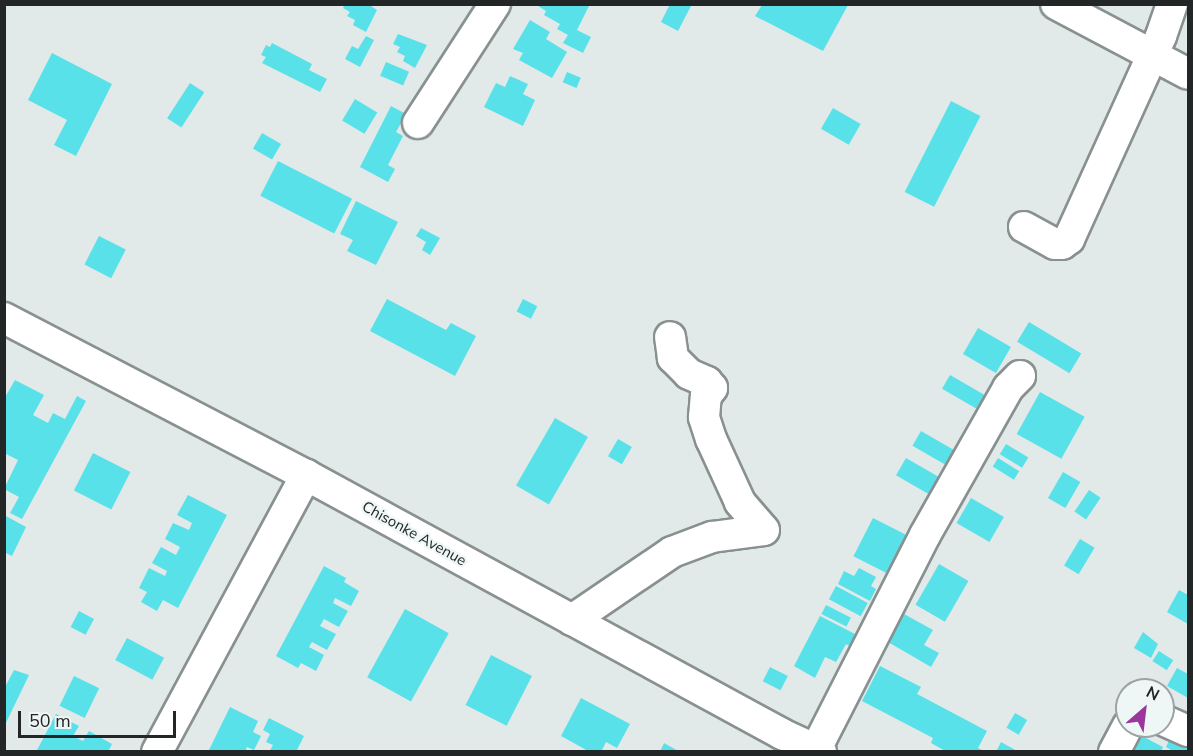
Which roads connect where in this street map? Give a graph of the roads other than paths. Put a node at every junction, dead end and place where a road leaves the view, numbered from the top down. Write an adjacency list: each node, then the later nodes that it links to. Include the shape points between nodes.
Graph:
1 (495, 4): 6 (street)
2 (1056, 4): 4 (street)
3 (1172, 4): 4 (street)
4 (1152, 55): 5 (street); 7 (street, via 1070,239 1055,244)
5 (1188, 74)
6 (418, 123)
7 (1024, 227)
8 (4, 318): 11 (street, Chisonke Avenue)
9 (670, 337): 12 (street, via 673,358 712,388 706,396 704,417 711,439 740,502 764,530 712,537 672,552)
10 (1020, 376): 15 (street, via 1008,388 925,535)
11 (306, 475): 12 (street, Chisonke Avenue); 16 (street)
12 (572, 620): 14 (street, Chisonke Avenue)
13 (1122, 738): 17 (street)
14 (777, 743): 15 (street, Chisonke Avenue)
15 (818, 750)
16 (157, 752)
17 (1114, 752)

